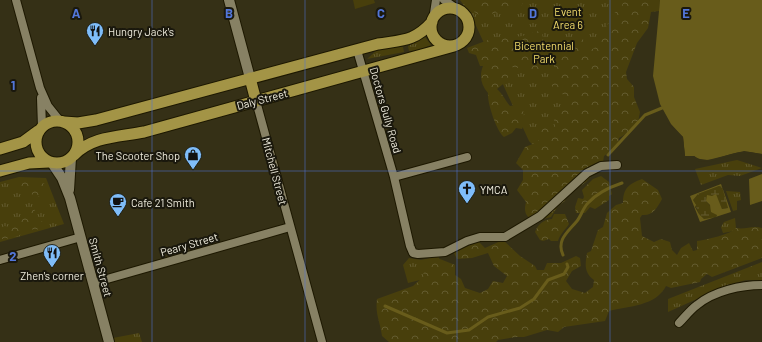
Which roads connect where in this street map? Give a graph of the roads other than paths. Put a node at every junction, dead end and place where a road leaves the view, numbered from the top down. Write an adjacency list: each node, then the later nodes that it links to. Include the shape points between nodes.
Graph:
1 (16, 0): 11 (street)
2 (229, 0): 10 (street, Mitchell Street)
3 (436, 0): 6 (street)
4 (444, 0): 5 (street)
5 (460, 11): 6 (main road, Daly Street, via 447,9 439,12); 7 (main road, Daly Street, via 468,21 468,33 462,42)
6 (433, 21): 7 (main road, via 432,32 439,42); 8 (main road, Daly Street, via 423,32 411,39)
7 (454, 46): 9 (main road, Daly Street)
8 (357, 50): 9 (street, Doctors Gully Road); 10 (main road, Daly Street)
9 (363, 71): 12 (main road, Daly Street); 21 (street, Doctors Gully Road)
10 (250, 78): 12 (main road, Mitchell Street); 13 (main road, Daly Street, via 96,120)
11 (40, 88): 13 (street, via 48,106); 14 (street)
12 (256, 100): 16 (main road, Daly Street, via 144,132 104,138 83,147); 23 (street, Mitchell Street)
13 (62, 122): 14 (main road, via 48,123); 16 (main road, via 72,127 77,134 78,144)
14 (40, 129): 15 (main road, via 27,140); 18 (main road, via 36,148 41,156)
15 (0, 149)
16 (72, 157): 18 (main road, via 63,162); 22 (street, Smith Street)
17 (467, 157): 21 (street)
18 (51, 162): 20 (main road, via 29,163); 22 (street, Smith Street, via 62,178)
19 (617, 165): 21 (street, Doctors Gully Road, via 600,166 587,173 540,216 505,237 480,237 445,252 418,254 413,253 410,246)
20 (0, 171)
21 (394, 177)
22 (70, 198): 24 (street, Smith Street)
23 (290, 227): 26 (street, Peary Street); 30 (street, Mitchell Street)
24 (81, 237): 25 (street); 26 (street, Smith Street)
25 (0, 260)
26 (93, 283): 29 (street, Smith Street)
27 (762, 285): 28 (street, via 746,285 720,293 697,305)
28 (680, 323)
29 (109, 342)
30 (322, 342)

